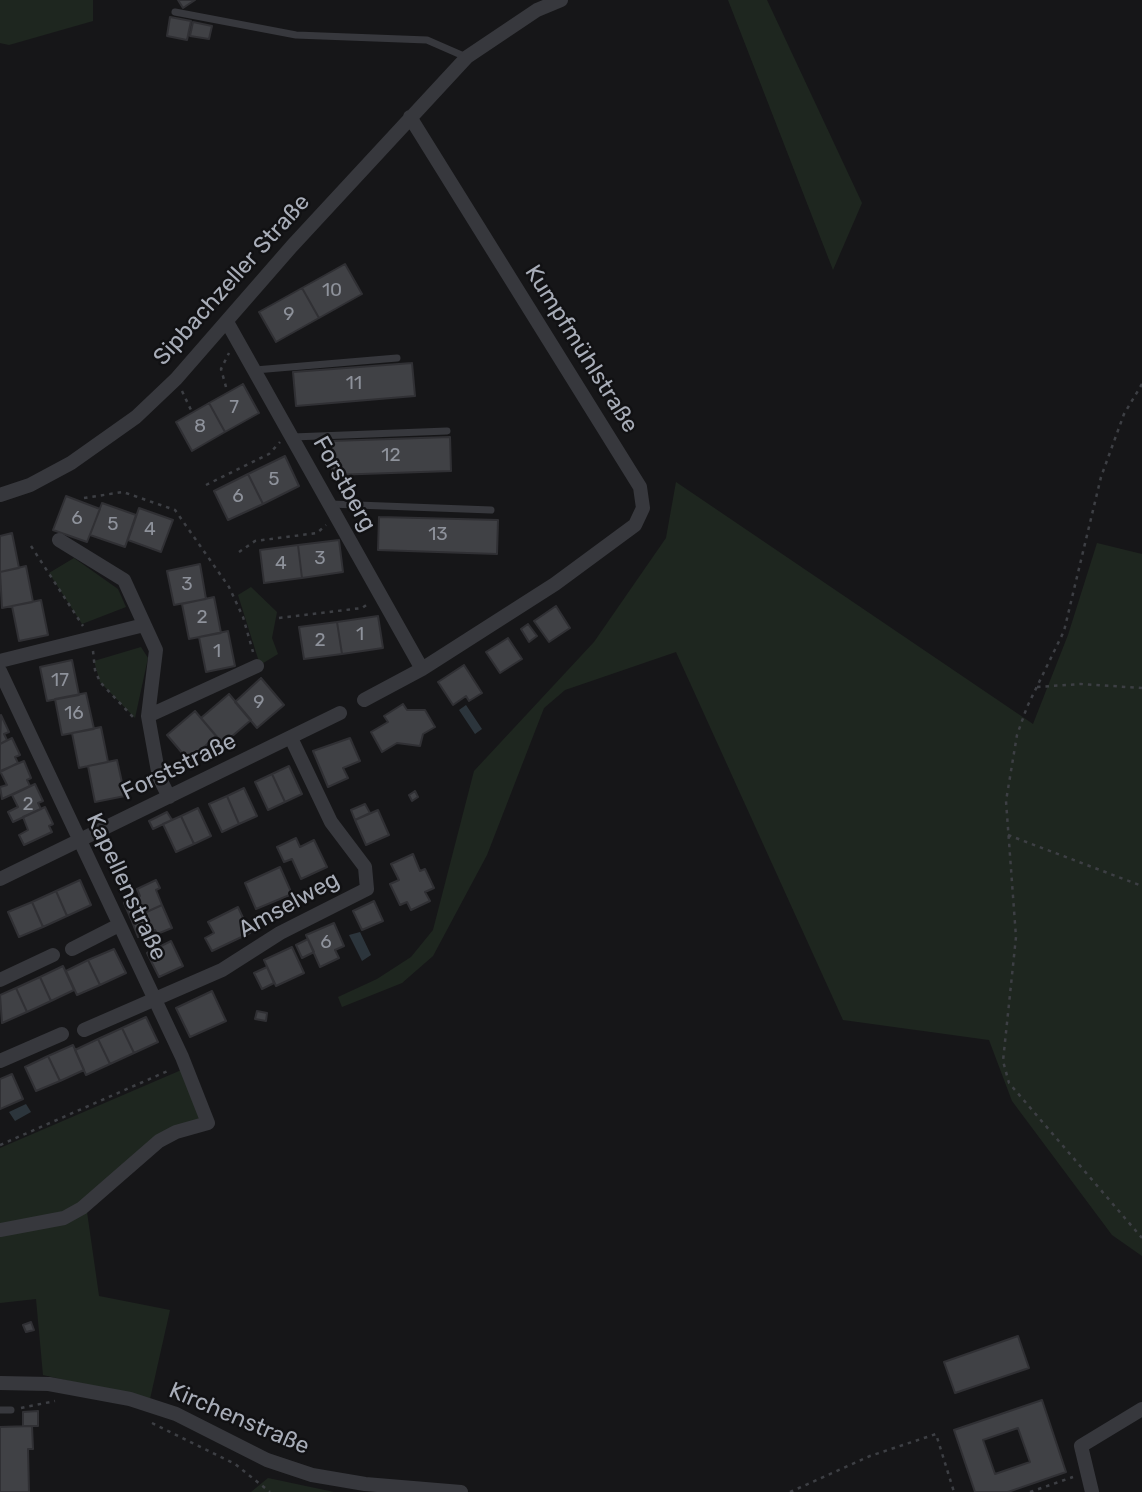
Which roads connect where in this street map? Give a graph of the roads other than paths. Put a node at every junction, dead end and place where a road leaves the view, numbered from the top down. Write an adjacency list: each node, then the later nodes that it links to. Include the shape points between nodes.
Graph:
1 (561, 0): 3 (street, Sipbachzeller Straße, via 537,10)
2 (175, 12): 3 (lane, via 296,36 427,40)
3 (467, 57): 4 (street, Sipbachzeller Straße)
4 (410, 117): 5 (street, Sipbachzeller Straße); 17 (street, Kumpfmühlstraße, via 640,488 643,508 635,525 555,584)
5 (227, 322): 7 (street, Forstberg); 10 (street, Sipbachzeller Straße, via 176,379 105,443 30,485)
6 (397, 359): 7 (lane)
7 (254, 370): 9 (street, Forstberg)
8 (447, 431): 9 (lane)
9 (290, 434): 11 (street, Forstberg)
10 (0, 495)
11 (333, 510): 12 (lane); 17 (street, Forstberg)
12 (491, 510)
13 (59, 540): 14 (street, via 124,580)
14 (144, 625): 15 (street); 21 (street, via 156,650)
15 (0, 661)
16 (257, 666): 21 (street)
17 (422, 669): 19 (street)
18 (0, 671): 24 (street, Kapellenstraße)
19 (364, 700)
20 (340, 713): 22 (street, Forststraße)
21 (141, 717): 23 (street)
22 (291, 738): 23 (street, Forststraße); 30 (street, Amselweg, via 331,822 365,867 368,888 280,933 222,970)
23 (169, 797): 24 (street, Forststraße)
24 (79, 841): 25 (street, Forststraße); 26 (street, Kapellenstraße)
25 (0, 879)
26 (119, 925): 27 (street); 30 (street, Kapellenstraße)
27 (72, 949)
28 (53, 956): 29 (street)
29 (0, 979)
30 (154, 999): 31 (street); 34 (street, Kapellenstraße, via 208,1123 159,1141 82,1208 64,1218)
31 (84, 1030)
32 (62, 1034): 33 (street)
33 (0, 1061)
34 (0, 1230)
35 (0, 1383): 39 (street, Kirchenstraße, via 49,1384 130,1399 176,1414 267,1460 312,1475)
36 (1142, 1409): 40 (street, via 1081,1446)
37 (0, 1410): 38 (lane)
38 (11, 1410)
39 (461, 1492)
40 (1092, 1492)

